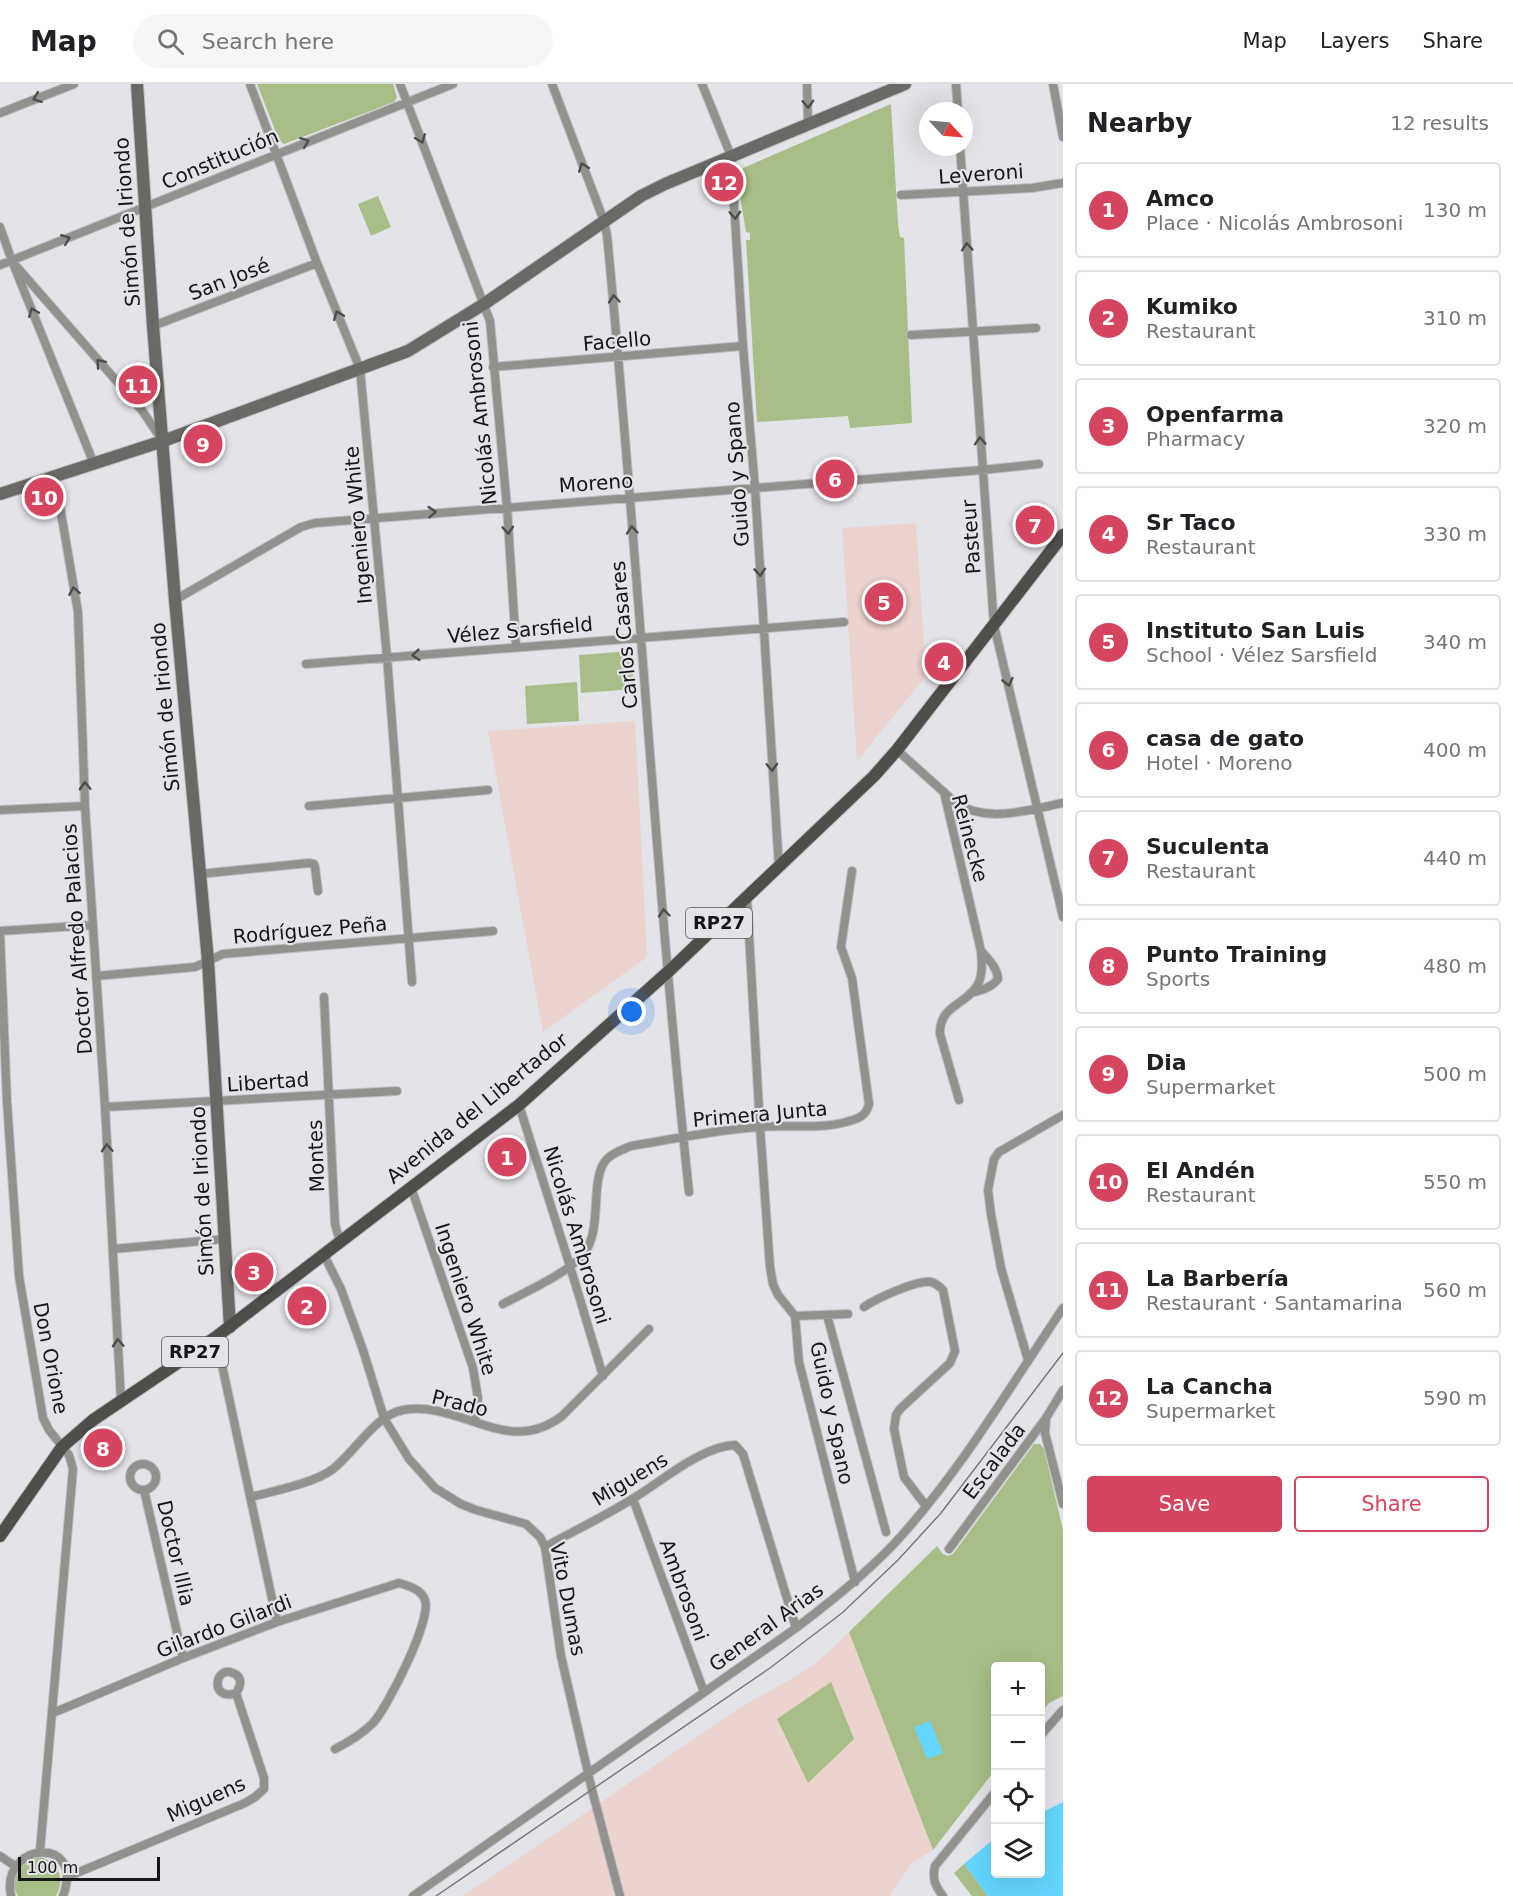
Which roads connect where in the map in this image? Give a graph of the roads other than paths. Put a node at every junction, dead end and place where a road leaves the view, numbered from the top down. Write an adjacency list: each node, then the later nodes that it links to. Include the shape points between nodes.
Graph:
1 (74, 84): 14 (street, one-way to 14)
2 (137, 84): 23 (street, Simón de Iriondo)
3 (250, 84): 17 (street, Ingeniero White)
4 (400, 84): 12 (street, Nicolás Ambrosoni)
5 (453, 84): 12 (street, Constitución)
6 (552, 84): 24 (street, Carlos Casares, one-way to 6)
7 (702, 84): 18 (street, Guido y Spano)
8 (807, 84): 15 (street, one-way to 15)
9 (905, 84): 15 (street)
10 (956, 84): 13 (street)
11 (1053, 84): 16 (street)
12 (406, 102): 17 (street, Constitución, one-way to 12); 30 (street, Nicolás Ambrosoni, one-way to 30)
13 (957, 102)
14 (0, 113)
15 (808, 124): 18 (street)
16 (1063, 137)
17 (276, 153): 23 (street, Constitución); 28 (street, Ingeniero White)
18 (731, 156): 24 (street, via 641,196); 35 (street, Guido y Spano, one-way to 35)
19 (961, 156): 21 (street, Pasteur)
20 (1063, 183): 21 (street, Leveroni)
21 (963, 193): 22 (street, Leveroni); 33 (street, Pasteur, one-way to 21)
22 (901, 195)
23 (146, 208): 27 (street, Constitución, one-way to 23); 31 (street, Simón de Iriondo)
24 (604, 221): 30 (street); 36 (street, Carlos Casares, one-way to 24)
25 (0, 227): 27 (street)
26 (0, 248): 27 (street)
27 (12, 261): 29 (street, Constitución); 39 (street, one-way to 27, via 141,409); 40 (street, one-way to 27)
28 (317, 263): 31 (street, San José); 38 (street, Ingeniero White, one-way to 28)
29 (0, 265)
30 (484, 304): 37 (street, Nicolás Ambrosoni, via 490,321); 38 (street, via 417,346)
31 (153, 326): 39 (street, Simón de Iriondo)
32 (1036, 328): 33 (street)
33 (973, 332): 34 (street); 42 (street, Pasteur, one-way to 33)
34 (911, 335)
35 (743, 346): 36 (street, Facello); 44 (street, Guido y Spano)
36 (619, 357): 37 (street, Facello); 46 (street, Carlos Casares)
37 (493, 367): 47 (street, Nicolás Ambrosoni)
38 (360, 369): 39 (street); 48 (street, Ingeniero White)
39 (163, 441): 40 (street); 50 (street, Simón de Iriondo)
40 (94, 464): 43 (street)
41 (1039, 464): 42 (street, Moreno)
42 (982, 470): 44 (street, Moreno); 52 (street, Pasteur)
43 (55, 477): 45 (street); 63 (street, Doctor Alfredo Palacios, one-way to 43, via 78,612)
44 (755, 488): 46 (street, Moreno); 53 (street, Guido y Spano, one-way to 53)
45 (0, 494)
46 (629, 497): 47 (street, Moreno); 54 (street, Carlos Casares, one-way to 46)
47 (507, 507): 48 (street, Moreno, one-way to 47); 55 (street, Nicolás Ambrosoni, one-way to 55)
48 (373, 517): 50 (street, Moreno, via 301,528); 56 (street, Ingeniero White)
49 (1063, 535): 52 (main road, Avenida del Libertador / RP27)
50 (175, 600): 69 (street, Simón de Iriondo)
51 (844, 622): 53 (street, Vélez Sarsfield)
52 (994, 625): 58 (main road, Avenida del Libertador / RP27); 65 (street, Pasteur, one-way to 65)
53 (764, 627): 54 (street, Vélez Sarsfield); 67 (street, Guido y Spano, one-way to 67)
54 (640, 637): 55 (street, Vélez Sarsfield); 79 (street, Carlos Casares, one-way to 54)
55 (516, 646): 56 (street, Vélez Sarsfield, one-way to 56)
56 (387, 657): 57 (street, Vélez Sarsfield); 61 (street, Ingeniero White)
57 (306, 664)
58 (897, 750): 60 (street, Reinecke); 67 (main road, Avenida del Libertador / RP27)
59 (488, 790): 61 (street)
60 (944, 792): 65 (street, via 968,810 985,814); 77 (street, Reinecke)
61 (398, 798): 64 (street); 76 (street, Ingeniero White)
62 (1063, 803): 65 (street)
63 (85, 806): 66 (street); 73 (street, Doctor Alfredo Palacios)
64 (309, 806)
65 (1038, 808): 72 (street, Pasteur)
66 (0, 810)
67 (778, 868): 71 (main road, Avenida del Libertador / RP27)
68 (852, 871): 91 (street, Primera Junta, via 841,947 852,978 868,1110 862,1117 833,1125)
69 (200, 874): 70 (street, via 309,863 315,867); 78 (street, Simón de Iriondo)
70 (318, 891)
71 (747, 898): 79 (main road, Avenida del Libertador / RP27); 91 (street)
72 (1063, 917)
73 (93, 925): 75 (street); 80 (street, Doctor Alfredo Palacios)
74 (493, 931): 76 (street, Rodríguez Peña)
75 (0, 932): 116 (street, Don Orione, via 19,1276 43,1418)
76 (410, 938): 78 (street, Rodríguez Peña, via 223,954); 81 (street, Ingeniero White)
77 (981, 951): 82 (street, Reinecke, via 979,982); 82 (street, Reinecke, via 998,979)
78 (208, 961): 80 (street, Rodríguez Peña, via 195,967); 87 (street, Simón de Iriondo)
79 (669, 971): 88 (main road, Avenida del Libertador / RP27); 92 (street, Carlos Casares)
80 (96, 976): 89 (street, Doctor Alfredo Palacios)
81 (412, 982)
82 (971, 994): 86 (street, Reinecke, via 945,1014 940,1024)
83 (324, 997): 85 (street, Montes)
84 (397, 1091): 85 (street, Libertad)
85 (330, 1095): 87 (street, Libertad); 96 (street, Montes, via 335,1224)
86 (959, 1100)
87 (216, 1102): 89 (street, Libertad); 95 (street, Simón de Iriondo)
88 (519, 1105): 93 (main road, Avenida del Libertador / RP27); 99 (street, Nicolás Ambrosoni)
89 (105, 1107): 97 (street, Doctor Alfredo Palacios, one-way to 89)
90 (1063, 1115): 109 (street, via 999,1152 988,1190 1001,1268)
91 (760, 1126): 92 (street, Primera Junta); 105 (street, via 773,1284)
92 (683, 1137): 94 (street, Carlos Casares); 99 (street, Primera Junta, via 631,1146 604,1161 594,1235 584,1254)
93 (411, 1187): 96 (main road, Avenida del Libertador / RP27); 115 (street, Ingeniero White, via 473,1368 478,1398)
94 (689, 1192)
95 (225, 1239): 97 (street); 106 (street, Simón de Iriondo)
96 (340, 1242): 98 (main road, Avenida del Libertador / RP27)
97 (113, 1248): 112 (street, Doctor Alfredo Palacios, one-way to 97)
98 (324, 1255): 106 (main road, Avenida del Libertador / RP27); 113 (street, Vito Dumas, via 341,1289)
99 (570, 1266): 100 (street, Primera Junta); 110 (street, Nicolás Ambrosoni)
100 (503, 1304)
101 (864, 1306): 121 (street, via 928,1281 943,1290 955,1351 950,1362 900,1409 894,1429 904,1477)
102 (1063, 1308): 109 (street, General Arias)
103 (848, 1314): 104 (street)
104 (827, 1315): 105 (street); 122 (street)
105 (795, 1316): 126 (street, Guido y Spano, via 799,1362)
106 (230, 1327): 108 (main road, Avenida del Libertador / RP27)
107 (649, 1329): 110 (street, Prado)
108 (216, 1337): 112 (main road, Avenida del Libertador / RP27); 118 (street)
109 (1028, 1360): 121 (street, General Arias)
110 (603, 1376): 115 (street, Prado, via 562,1416 539,1430 506,1431)
111 (1063, 1390): 114 (street, Escalada)
112 (121, 1401): 116 (main road, Avenida del Libertador / RP27)
113 (384, 1418): 115 (street, Prado, via 402,1410 421,1410 458,1415); 118 (street, Prado, via 333,1470); 124 (street, Vito Dumas, via 409,1459 435,1488 476,1510 526,1524)
114 (1046, 1418): 120 (street, via 1045,1433); 125 (street, Escalada)
115 (475, 1422)
116 (62, 1447): 123 (main road, Avenida del Libertador / RP27); 133 (street, Don Orione, via 69,1455 72,1469)
117 (144, 1490): 129 (street, Doctor Illia)
118 (251, 1497): 127 (street)
119 (633, 1499): 124 (street, Miguens); 128 (street, Miguens, via 704,1453 735,1445 743,1454); 130 (street, Ambrosoni)
120 (1063, 1504)
121 (926, 1506): 126 (street, General Arias)
122 (886, 1532)
123 (0, 1536)
124 (545, 1547): 136 (street, Vito Dumas, via 561,1656)
125 (949, 1549)
126 (855, 1582): 128 (street, General Arias)
127 (277, 1622): 129 (street, Gilardo Gilardi); 135 (street, Gilardo Gilardi, via 399,1583 412,1586 425,1600 424,1619 390,1697 373,1722)
128 (796, 1628): 130 (street, General Arias)
129 (183, 1658): 133 (street, Gilardo Gilardi)
130 (704, 1692): 136 (street, General Arias)
131 (236, 1693): 141 (street, Miguens, via 264,1778 264,1789 245,1803)
132 (1063, 1710): 134 (street)
133 (53, 1713): 138 (street, Don Orione)
134 (1045, 1731)
135 (335, 1749)
136 (588, 1772): 144 (street, General Arias); 145 (street, Vito Dumas)
137 (991, 1797): 146 (street, via 935,1866 935,1883)
138 (40, 1851): 140 (street, via 25,1854); 141 (street, via 58,1859)
139 (0, 1856): 140 (street)
140 (12, 1864): 142 (street)
141 (66, 1876): 143 (street)
142 (6, 1893)
143 (63, 1896)
144 (413, 1896)
145 (620, 1896)
146 (943, 1896)

